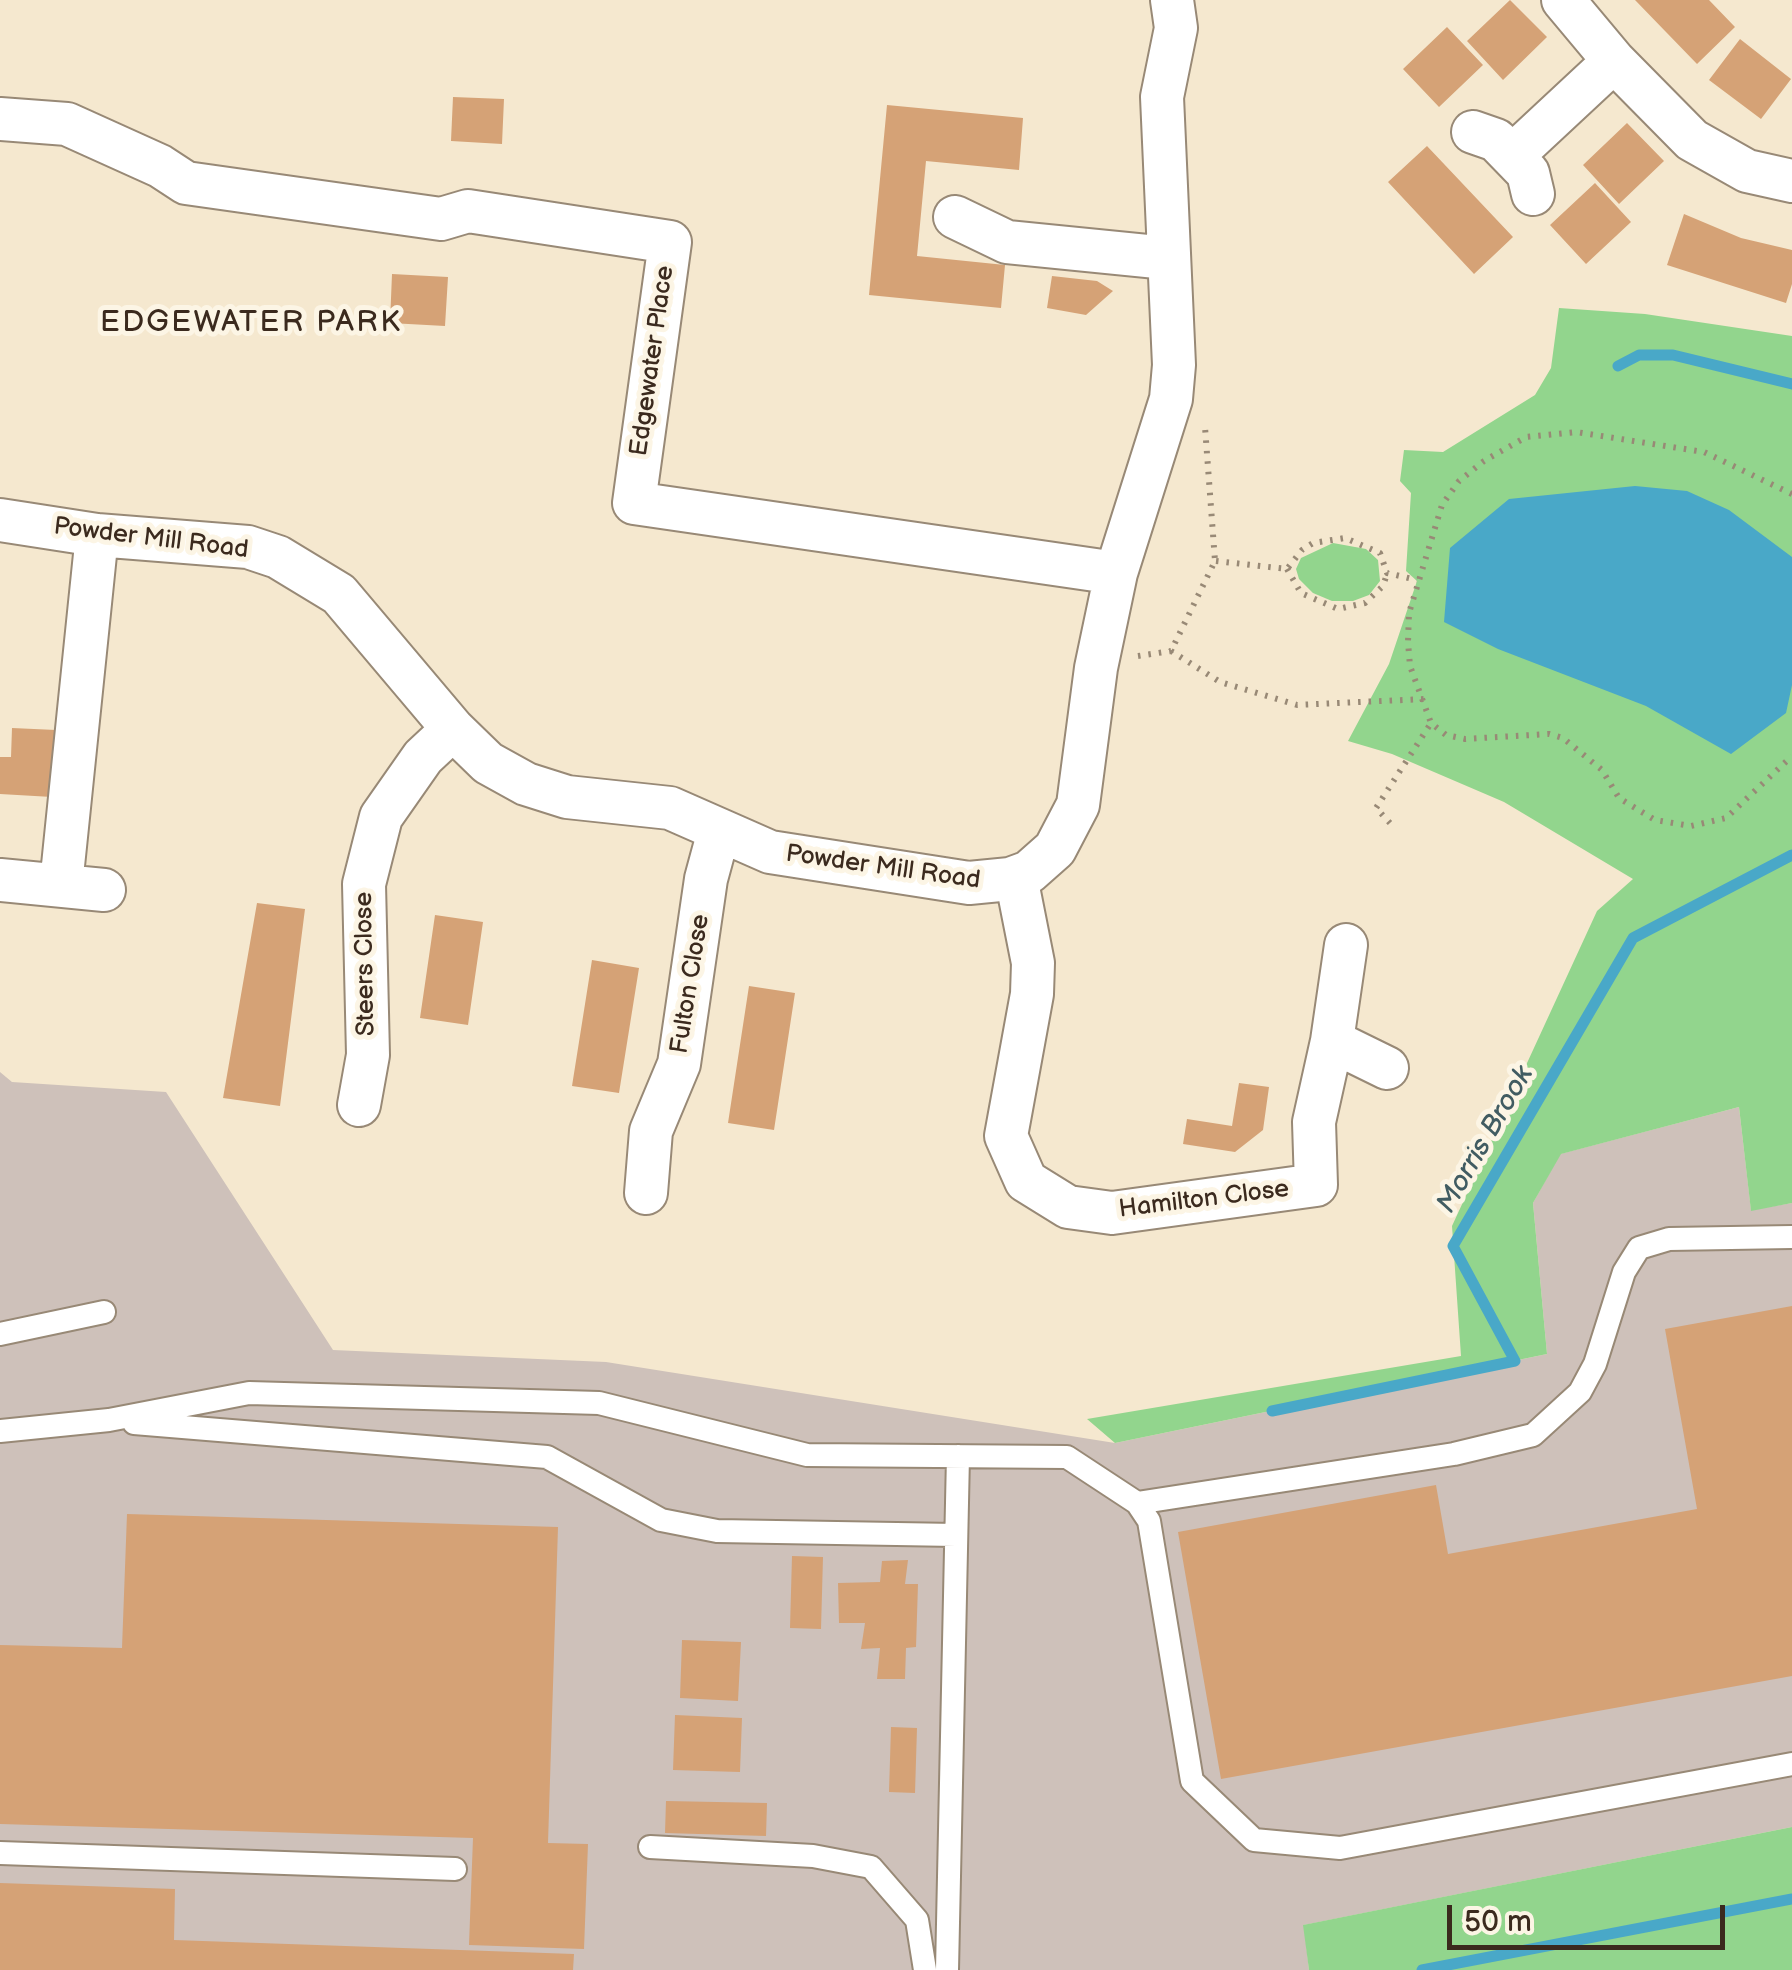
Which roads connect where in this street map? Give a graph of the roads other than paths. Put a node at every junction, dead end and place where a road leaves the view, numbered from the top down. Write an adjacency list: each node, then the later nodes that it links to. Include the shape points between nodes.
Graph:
1 (1172, 0): 10 (street, Powder Mill Road, via 1176,28 1162,97)
2 (1562, 0): 3 (street)
3 (1614, 61): 6 (street); 7 (street, via 1718,158)
4 (0, 119): 13 (street, Edgewater Place, via 68,124 186,184 441,219 468,211 670,242 634,504)
5 (1473, 132): 6 (street, via 1496,140)
6 (1512, 156): 8 (street, via 1528,173)
7 (1792, 181)
8 (1533, 194)
9 (955, 216): 10 (street, via 1007,242)
10 (1167, 258): 13 (street, Powder Mill Road, via 1171,399)
11 (0, 520): 12 (street, Powder Mill Road)
12 (98, 536): 14 (street, Powder Mill Road, via 248,548 310,574 364,618); 18 (street)
13 (1116, 573): 16 (street, Powder Mill Road, via 1078,805 1070,829 1042,864)
14 (453, 729): 15 (street, Powder Mill Road, via 488,763 526,784 567,797 670,808); 23 (street, Steers Close, via 423,758 382,817 364,884 368,1056)
15 (718, 831): 16 (street, Powder Mill Road, via 770,852 846,864 969,883); 24 (street, Fulton Close, via 680,1064 651,1131)
16 (1016, 878): 21 (street, Hamilton Close, via 1033,963 1032,994 1006,1136 1026,1181 1068,1208 1112,1214 1316,1185 1314,1122)
17 (0, 880): 18 (street)
18 (61, 885): 19 (street)
19 (104, 890)
20 (1346, 945): 21 (street, Hamilton Close)
21 (1332, 1041): 22 (street)
22 (1387, 1068)
23 (359, 1106)
24 (646, 1194)
25 (1792, 1237): 31 (lane, via 1669,1239 1640,1248 1624,1272 1580,1392 1533,1435 1454,1454)
26 (104, 1312): 27 (lane)
27 (0, 1334)
28 (109, 1420): 29 (lane); 30 (lane, via 249,1394 599,1403 807,1456); 32 (lane, via 547,1457 661,1520 717,1531)
29 (0, 1431)
30 (958, 1456): 31 (lane, via 1067,1457); 32 (lane)
31 (1137, 1503): 33 (lane, via 1149,1521 1192,1781 1254,1840 1340,1848)
32 (956, 1535): 38 (lane)
33 (1792, 1764)
34 (650, 1847): 37 (lane, via 813,1856 871,1867 916,1920)
35 (0, 1853): 36 (lane)
36 (454, 1869)
37 (924, 1970)
38 (947, 1970)

